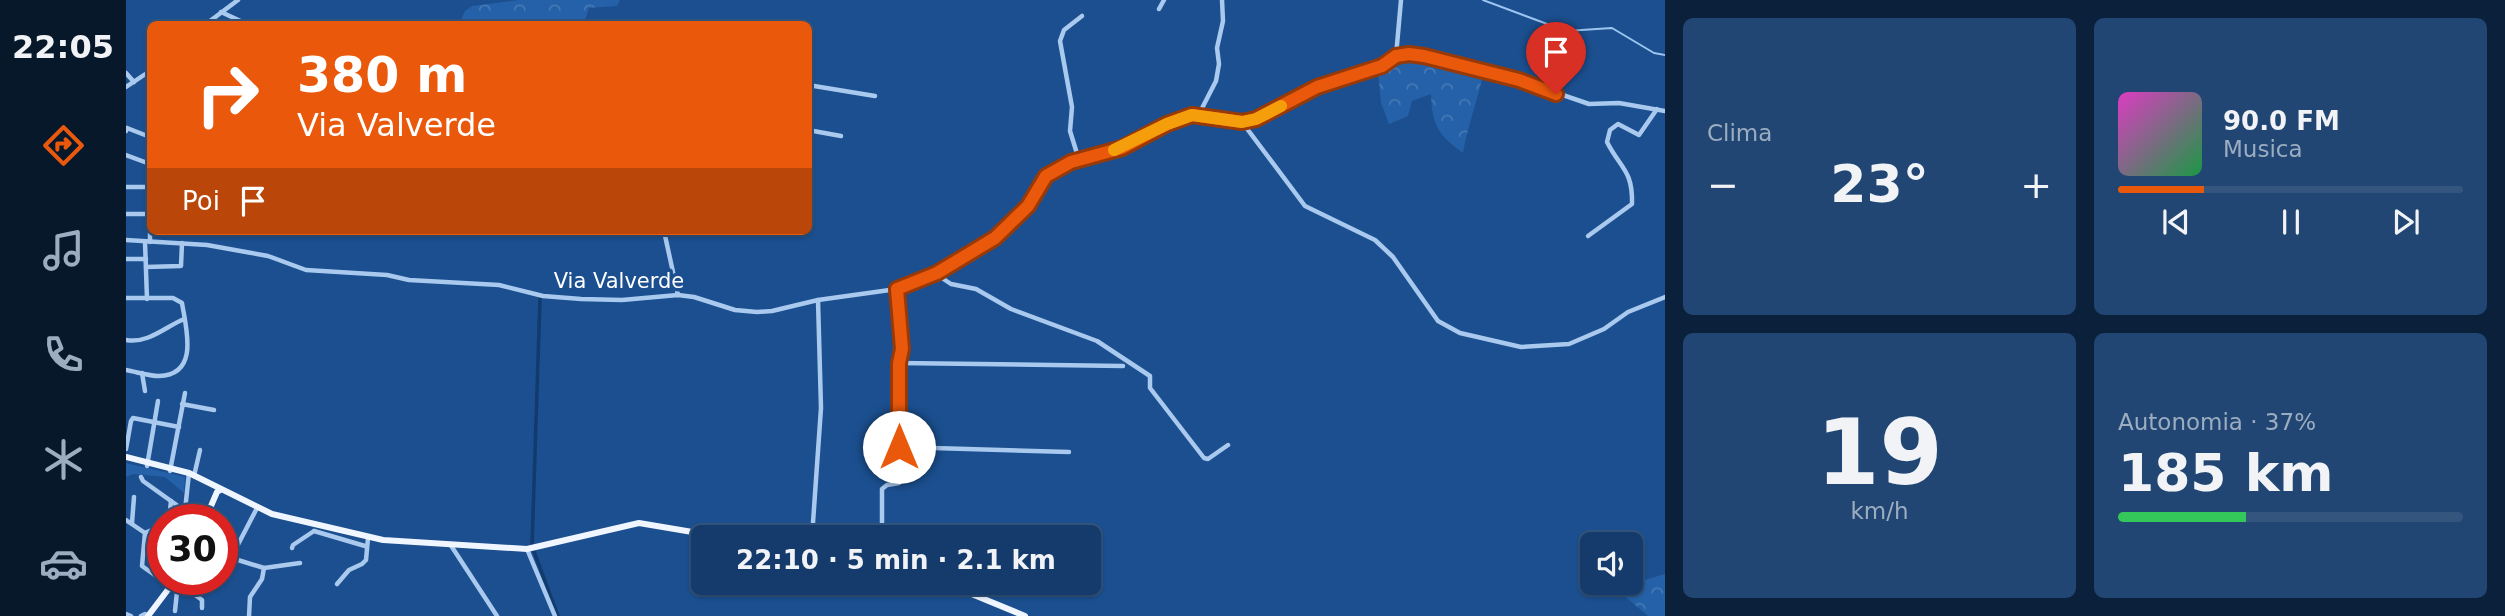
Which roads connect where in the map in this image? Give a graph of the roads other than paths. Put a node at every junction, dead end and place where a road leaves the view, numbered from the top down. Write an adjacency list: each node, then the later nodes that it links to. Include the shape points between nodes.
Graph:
1 (238, 0): 6 (street)
2 (1164, 0): 5 (street)
3 (1222, 0): 19 (street, via 1216,81)
4 (1401, 0): 10 (street)
5 (1159, 9)
6 (221, 12): 8 (street); 9 (street)
7 (1082, 16): 26 (street, via 1061,34 1060,41 1072,107 1070,131)
8 (210, 21)
9 (240, 21)
10 (1396, 56): 17 (street, Via Valverde, via 1424,56 1589,103); 20 (street, Via Valverde, via 1382,66 1317,87)
11 (126, 73): 13 (street)
12 (147, 73): 13 (street)
13 (134, 82): 15 (street)
14 (812, 86): 16 (street)
15 (126, 87)
16 (875, 96)
17 (1657, 109): 18 (street, Via Valverde); 34 (street, via 1639,135 1618,124 1610,130 1607,142 1630,178 1632,204)
18 (1665, 111)
19 (1198, 116): 20 (street, Via Valverde); 26 (street, Via Valverde, via 1167,124 1122,148)
20 (1242, 122): 45 (street, via 1305,206 1375,240 1393,257 1438,321 1460,333 1521,347 1569,344)
21 (127, 130): 23 (street)
22 (812, 131): 24 (street)
23 (147, 136)
24 (841, 136)
25 (126, 155): 27 (street)
26 (1079, 160): 41 (street, Via Valverde, via 1046,176 1028,206 995,238)
27 (147, 163)
28 (126, 187): 29 (street)
29 (147, 187)
30 (126, 214): 31 (street)
31 (147, 214)
32 (149, 235): 36 (street)
33 (665, 235): 43 (street)
34 (1588, 236)
35 (126, 240): 36 (street, Via Valverde)
36 (147, 242): 37 (street, Via Valverde); 39 (street)
37 (181, 243): 40 (street, via 181,266); 43 (street, Via Valverde, via 268,256 306,270 499,285 544,296 622,300)
38 (126, 259): 39 (street)
39 (146, 259): 40 (street)
40 (146, 267): 46 (street)
41 (936, 274): 42 (street, Via Valverde); 61 (street, via 1097,341 1150,376 1150,388 1204,458)
42 (897, 289): 47 (street, Via Valverde); 50 (street)
43 (678, 295): 47 (street, Via Valverde, via 757,312)
44 (126, 298): 46 (street)
45 (1665, 298)
46 (147, 299): 48 (street, via 173,298 182,303)
47 (818, 300): 81 (street, via 821,408)
48 (184, 318): 49 (street, via 137,342); 53 (street, via 188,350 182,366 167,375)
49 (126, 340)
50 (899, 363): 51 (street); 62 (street)
51 (1123, 366)
52 (126, 370): 53 (street)
53 (142, 373): 54 (street)
54 (145, 391)
55 (185, 393): 57 (street)
56 (158, 401): 59 (street)
57 (182, 404): 58 (street); 60 (street)
58 (214, 410)
59 (154, 422): 60 (street); 63 (street, via 134,418); 67 (street)
60 (179, 427): 68 (street)
61 (1228, 446)
62 (899, 447): 65 (street); 82 (street, via 898,483 882,489)
63 (126, 449)
64 (200, 450): 69 (street)
65 (1069, 452)
66 (126, 459): 67 (main road)
67 (148, 464): 68 (main road)
68 (171, 469): 69 (main road)
69 (190, 475): 71 (main road); 76 (street)
70 (141, 477): 73 (street)
71 (220, 490): 77 (main road); 78 (main road)
72 (134, 497): 80 (street)
73 (171, 501): 74 (street); 75 (street)
74 (171, 504)
75 (175, 504)
76 (186, 504)
77 (213, 504)
78 (257, 508): 83 (main road); 88 (street)
79 (126, 520): 80 (street)
80 (132, 524): 85 (street)
81 (813, 525)
82 (882, 525)
83 (312, 527): 86 (main road); 89 (street); 90 (street)
84 (691, 532): 91 (main road, via 639,523)
85 (145, 533): 94 (street, via 142,566)
86 (368, 538): 87 (main road); 89 (street)
87 (450, 544): 91 (main road); 105 (street)
88 (238, 545)
89 (365, 546): 96 (street, via 364,562)
90 (292, 548)
91 (531, 548): 106 (street)
92 (238, 560): 95 (street)
93 (300, 563): 95 (street)
94 (147, 568)
95 (264, 568): 104 (street, via 250,597)
96 (337, 584)
97 (162, 595): 103 (main road)
98 (174, 595): 102 (street)
99 (194, 595): 101 (street, via 202,600)
100 (974, 595): 107 (main road)
101 (202, 608)
102 (175, 611)
103 (145, 616)
104 (249, 616)
105 (497, 616)
106 (555, 616)
107 (1025, 616)

